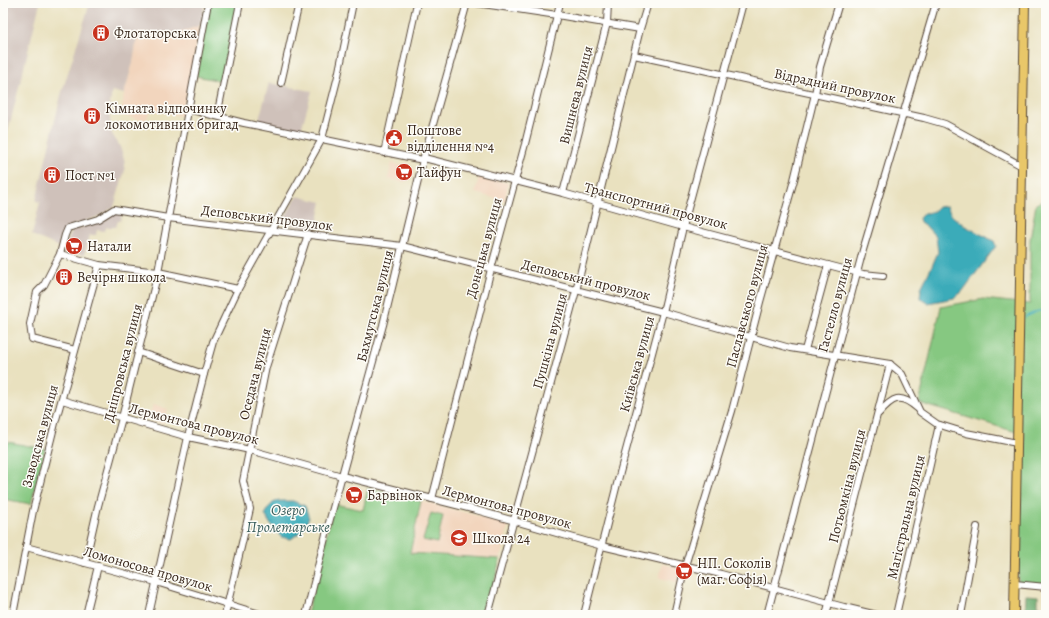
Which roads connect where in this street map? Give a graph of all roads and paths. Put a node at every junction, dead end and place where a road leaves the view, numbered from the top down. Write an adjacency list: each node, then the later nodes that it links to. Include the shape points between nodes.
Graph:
1 (208, 3): 22 (street, Дніпровська вулиця)
2 (240, 3): 24 (street)
3 (299, 3): 20 (street)
4 (353, 3): 25 (street)
5 (417, 3): 26 (street)
6 (467, 3): 27 (street, Бахмутська вулиця)
7 (476, 3): 15 (street)
8 (560, 3): 15 (street, Донецька вулиця)
9 (608, 3): 16 (street, Вишнева вулиця)
10 (648, 3): 17 (street, Пушкіна вулиця)
11 (743, 3): 19 (street, Київська вулиця)
12 (839, 3): 21 (street, Паславського вулиця, via 820,67)
13 (936, 3): 23 (street, Гастелло вулиця)
14 (1025, 3): 28 (main road)
15 (557, 15): 16 (street); 29 (street, Донецька вулиця)
16 (607, 23): 17 (street); 30 (street, Вишнева вулиця)
17 (640, 29): 18 (street, Пушкіна вулиця)
18 (634, 55): 19 (street, Відрадний провулок); 31 (street, Пушкіна вулиця)
19 (724, 75): 21 (street, Відрадний провулок); 33 (street, Київська вулиця)
20 (281, 83)
21 (815, 94): 23 (street, Відрадний провулок); 37 (street, Паславського вулиця)
22 (188, 109): 24 (street, Транспортний провулок); 32 (street, Дніпровська вулиця)
23 (902, 114): 28 (street, Відрадний провулок, via 945,124); 43 (street, Гастелло вулиця)
24 (217, 116): 25 (street, Транспортний провулок)
25 (322, 139): 26 (street, Транспортний провулок); 34 (street)
26 (384, 153): 27 (street, Транспортний провулок)
27 (423, 159): 29 (street, Транспортний провулок); 36 (street, Бахмутська вулиця)
28 (1022, 166): 61 (main road)
29 (515, 181): 30 (street, Транспортний провулок); 41 (street, Донецька вулиця)
30 (563, 193): 31 (street, Транспортний провулок)
31 (598, 203): 33 (street, Транспортний провулок); 46 (street, Пушкіна вулиця)
32 (168, 218): 34 (street, Деповський провулок); 38 (street, Деповський провулок, via 114,209 98,219 68,228); 42 (street, Дніпровська вулиця)
33 (683, 227): 37 (street, Транспортний провулок); 47 (street, Київська вулиця)
34 (271, 230): 35 (street, Деповський провулок); 45 (street)
35 (308, 234): 36 (street, Деповський провулок); 62 (street, Оседача вулиця, via 266,366)
36 (402, 246): 41 (street, Деповський провулок); 63 (street, Бахмутська вулиця)
37 (774, 251): 40 (street, Транспортний провулок); 48 (street, Паславського вулиця)
38 (60, 254): 39 (street); 49 (street, via 44,285 37,292 30,324 32,339)
39 (99, 265): 42 (street); 49 (street, Заводська вулиця)
40 (828, 265): 43 (street, Транспортний провулок); 50 (street)
41 (491, 269): 46 (street, Деповський провулок); 64 (street, Донецька вулиця)
42 (158, 272): 45 (street); 51 (street, Дніпровська вулиця)
43 (856, 272): 44 (street, Транспортний провулок); 52 (street, Гастелло вулиця)
44 (883, 276)
45 (238, 289): 54 (street, via 213,342)
46 (576, 291): 47 (street, Деповський провулок); 65 (street, Пушкіна вулиця)
47 (663, 312): 48 (street, Деповський провулок); 67 (street, Київська вулиця)
48 (751, 336): 50 (street, Деповський провулок); 71 (street, Паславського вулиця, via 732,411)
49 (76, 350): 55 (street, Заводська вулиця)
50 (805, 350): 52 (street, Деповський провулок)
51 (138, 352): 54 (street); 58 (street, Дніпровська вулиця)
52 (834, 355): 53 (street, Деповський провулок); 75 (street, Гастелло вулиця)
53 (890, 364): 56 (street, via 902,374); 57 (street, Потьомкіна вулиця)
54 (204, 374): 60 (street)
55 (62, 400): 58 (street, Лермонтова провулок); 68 (street, Заводська вулиця)
56 (920, 412): 57 (street, via 908,401 899,398 888,403); 59 (street)
57 (877, 414): 76 (street, Потьомкіна вулиця)
58 (122, 418): 60 (street, Лермонтова провулок); 69 (street, Дніпровська вулиця)
59 (939, 424): 61 (street, via 966,433); 90 (street, Магістральна вулиця)
60 (188, 437): 62 (street, Лермонтова провулок); 72 (street)
61 (1017, 443): 73 (main road)
62 (250, 450): 63 (street, Лермонтова провулок); 77 (street, Оседача вулиця, via 243,481 250,509)
63 (342, 476): 64 (street, Лермонтова провулок); 83 (street, Бахмутська вулиця)
64 (432, 499): 65 (street, Лермонтова провулок)
65 (513, 521): 67 (street, Лермонтова провулок); 84 (street, Пушкіна вулиця)
66 (977, 527): 91 (street)
67 (602, 546): 71 (street, Лермонтова провулок); 85 (street, Київська вулиця)
68 (26, 548): 69 (street, Ломоносова провулок); 78 (street, Заводська вулиця)
69 (85, 563): 70 (street, Ломоносова провулок)
70 (98, 566): 72 (street, Ломоносова провулок); 79 (street)
71 (685, 566): 75 (street, Лермонтова провулок); 86 (street, Паславського вулиця)
72 (156, 582): 77 (street, Ломоносова провулок); 80 (street)
73 (1015, 584): 74 (street); 92 (main road)
74 (1046, 587)
75 (773, 588): 76 (street, Лермонтова провулок); 87 (street, Гастелло вулиця)
76 (829, 603): 88 (street, Потьомкіна вулиця); 89 (street, Лермонтова провулок)
77 (228, 605): 81 (street, Оседача вулиця); 82 (street, Ломоносова провулок)
78 (13, 615)
79 (86, 615)
80 (150, 615)
81 (225, 615)
82 (263, 615)
83 (306, 615)
84 (488, 615)
85 (584, 615)
86 (674, 615)
87 (767, 615)
88 (826, 615)
89 (877, 615)
90 (896, 615)
91 (961, 615)
92 (1014, 615)

